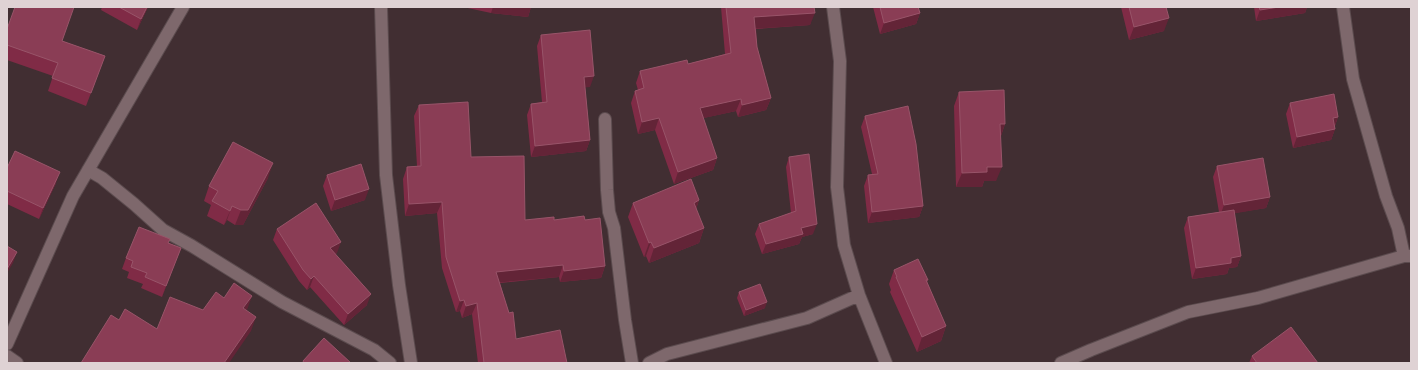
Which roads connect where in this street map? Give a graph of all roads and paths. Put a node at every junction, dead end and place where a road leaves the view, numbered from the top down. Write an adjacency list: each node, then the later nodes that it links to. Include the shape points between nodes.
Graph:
1 (183, 7): 6 (street)
2 (381, 7): 13 (street, via 386,175)
3 (833, 7): 8 (street, via 840,62 837,187 844,245)
4 (1347, 8): 7 (street, via 1346,33 1353,79 1386,196)
5 (605, 119): 14 (street, via 609,212 614,228)
6 (88, 170): 9 (street, via 72,196); 12 (street, via 102,178 163,230 282,302 374,350)
7 (1407, 256): 17 (street, via 1258,298 1188,312)
8 (859, 294): 15 (street, via 807,318 667,354); 16 (street)
9 (7, 344)
10 (7, 356): 11 (street)
11 (17, 363)
12 (390, 363)
13 (411, 363)
14 (632, 363)
15 (649, 363)
16 (886, 363)
17 (1060, 363)

